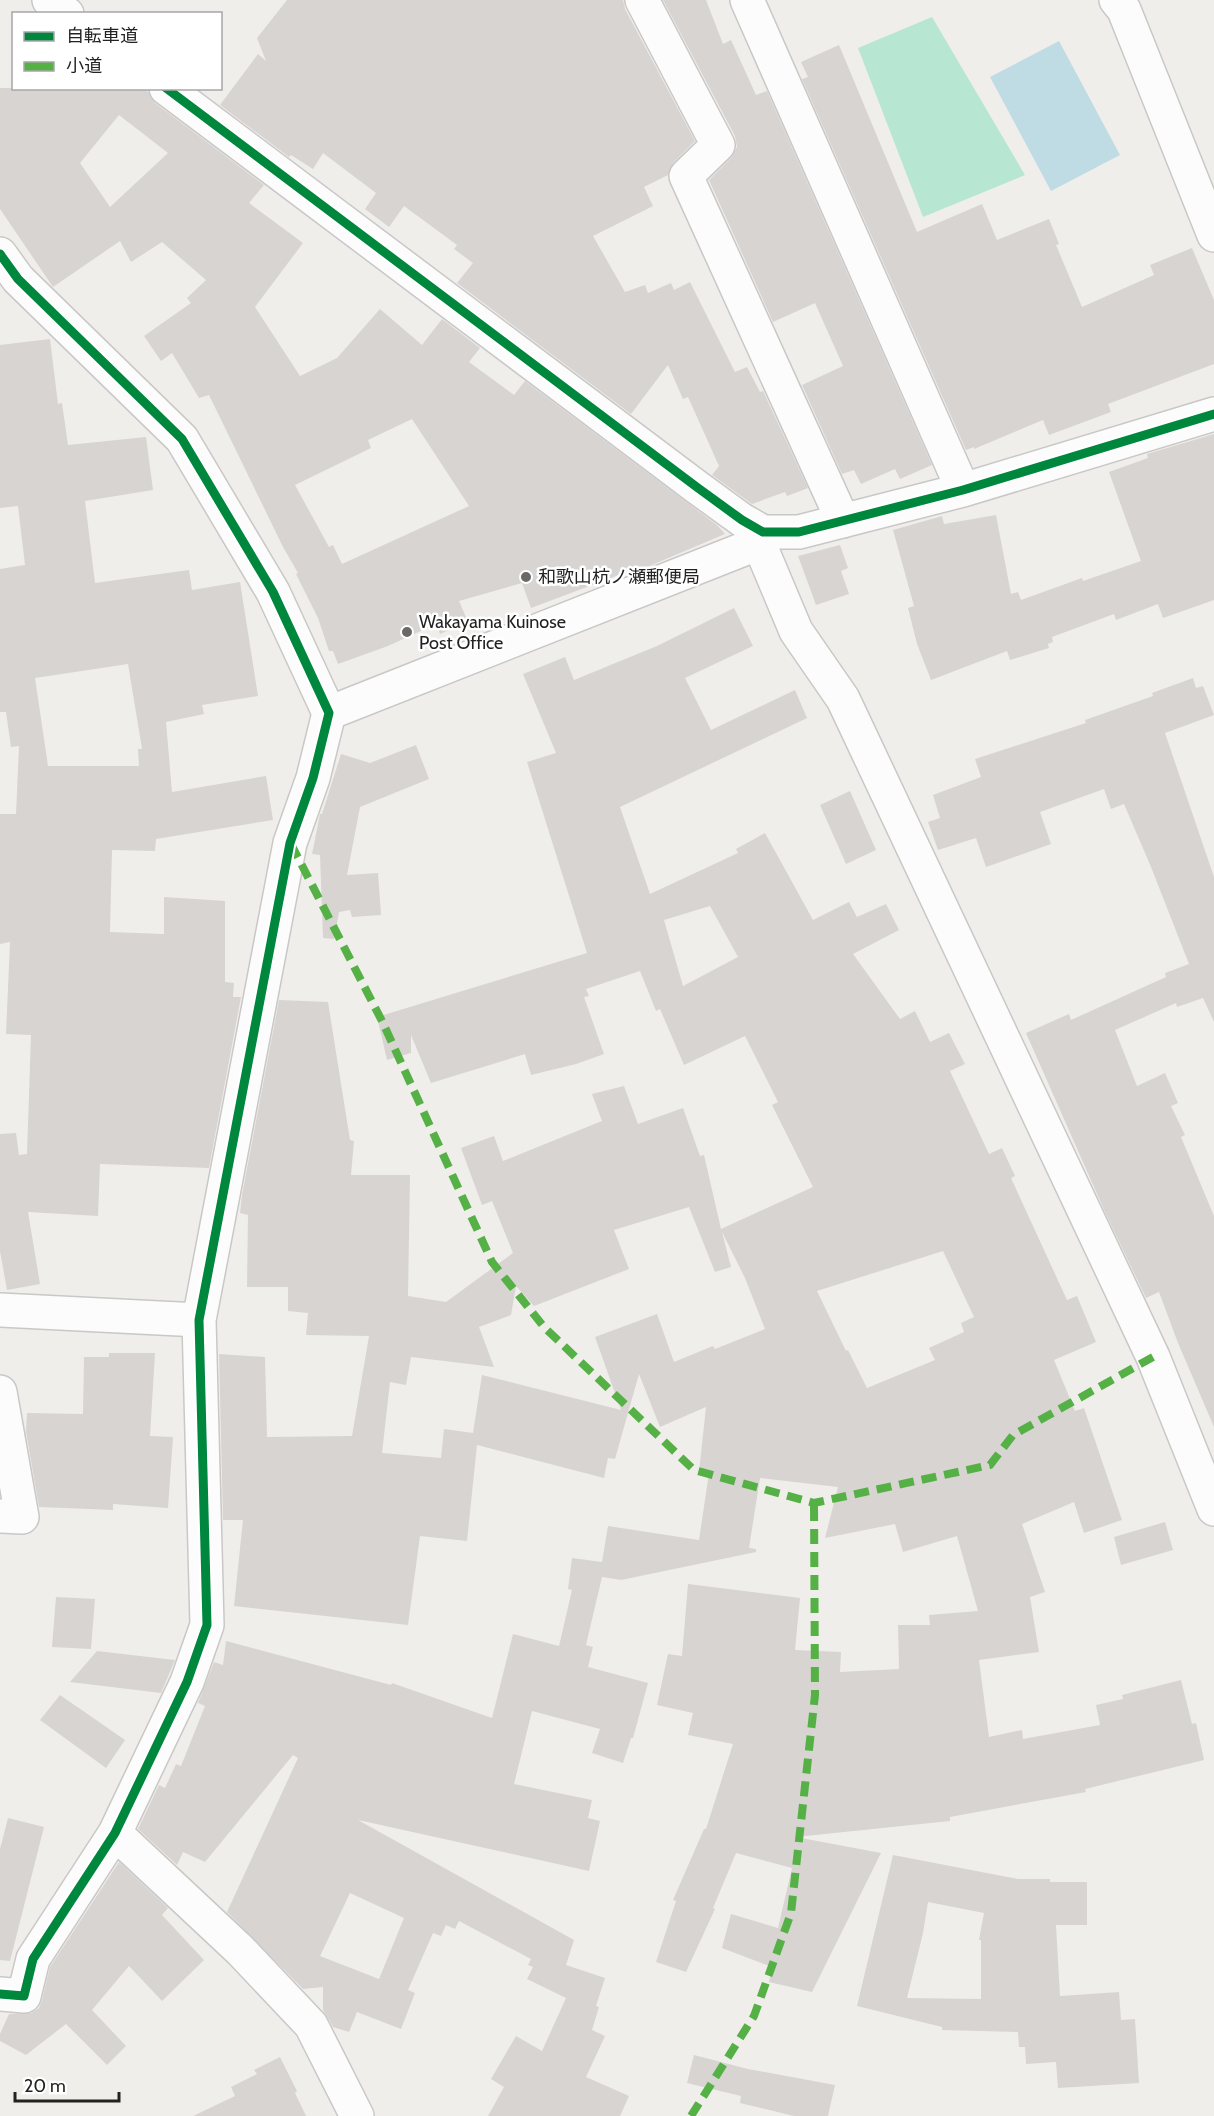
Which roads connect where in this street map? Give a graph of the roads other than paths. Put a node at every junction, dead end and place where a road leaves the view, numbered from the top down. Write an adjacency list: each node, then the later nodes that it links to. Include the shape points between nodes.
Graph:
1 (49, 0): 5 (street)
2 (642, 0): 11 (street, via 718,145 686,176)
3 (747, 0): 10 (street)
4 (1116, 0): 7 (street, via 1124,10)
5 (64, 12)
6 (168, 90): 12 (street)
7 (1214, 235)
8 (6, 272): 13 (street, via 183,440 273,591)
9 (1214, 414): 10 (street)
10 (963, 490): 11 (street)
11 (843, 521): 12 (street)
12 (761, 537): 13 (street); 17 (street, via 796,631 843,699 1153,1358)
13 (329, 713): 15 (street, via 313,777 290,843)
14 (0, 1310): 15 (street)
15 (199, 1320): 19 (street, via 207,1625 187,1682)
16 (0, 1392): 18 (street, via 22,1517)
17 (1214, 1509)
18 (0, 1516)
19 (115, 1833): 20 (street, via 33,1959 24,1996); 21 (street, via 240,1950 311,2025)
20 (0, 1994)
21 (357, 2116)

